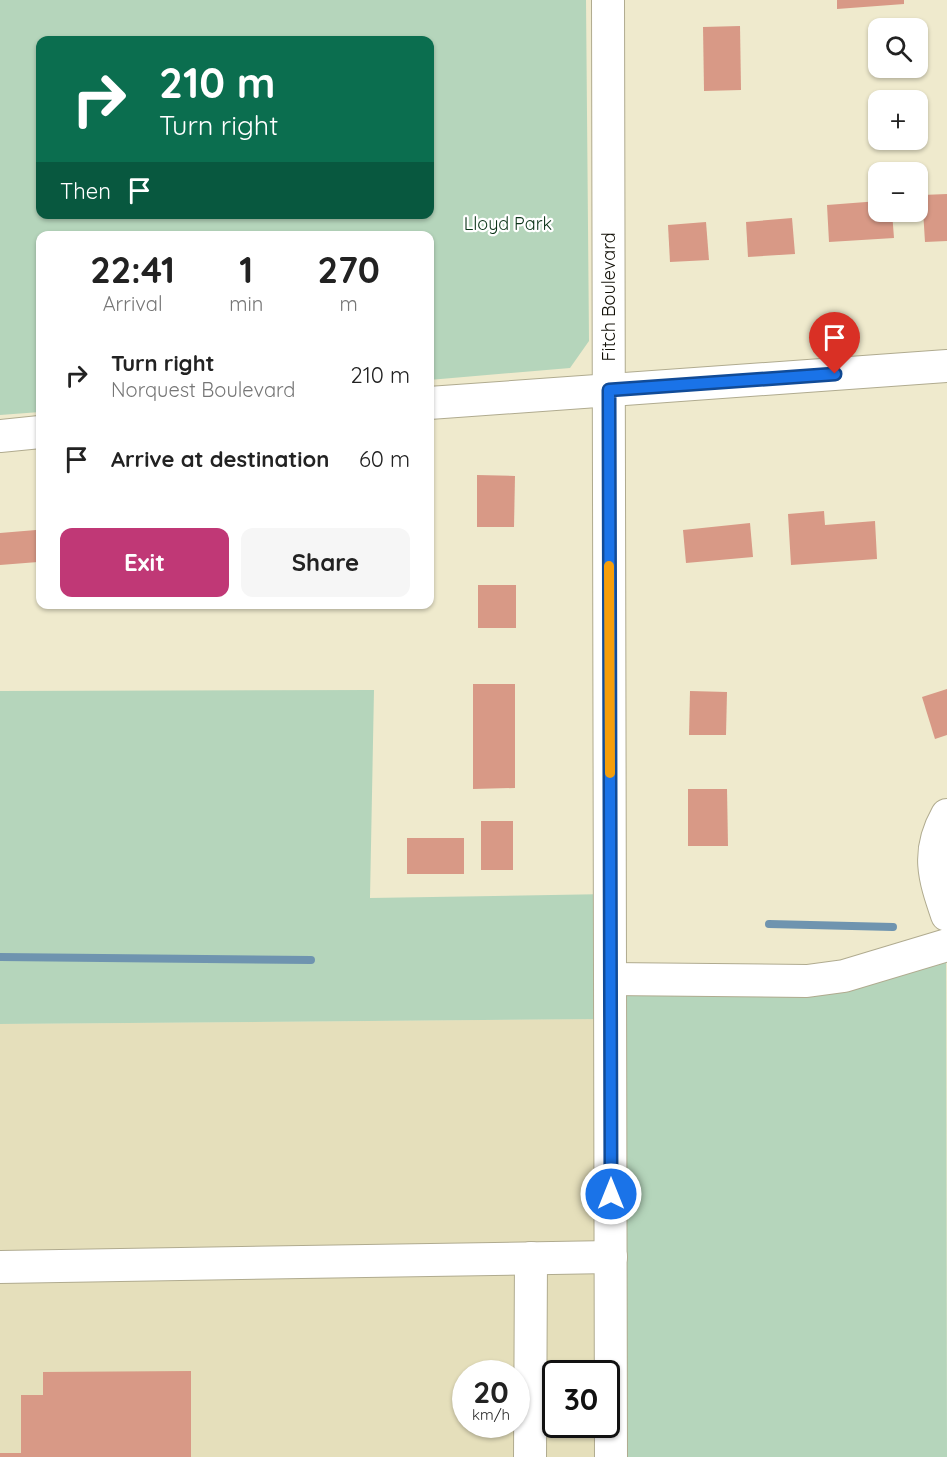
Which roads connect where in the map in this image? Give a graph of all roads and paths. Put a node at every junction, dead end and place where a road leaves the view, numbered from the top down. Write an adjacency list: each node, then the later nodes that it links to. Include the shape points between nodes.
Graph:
1 (608, 0): 3 (street, Fitch Boulevard)
2 (947, 366): 3 (street)
3 (609, 390): 4 (street); 10 (street, Fitch Boulevard)
4 (434, 403)
5 (36, 432): 6 (street)
6 (0, 436)
7 (947, 815): 8 (street, via 936,843 933,866)
8 (947, 915)
9 (947, 945): 10 (street, via 844,976 807,981)
10 (610, 979): 11 (street, Fitch Boulevard)
11 (611, 1257): 12 (street); 15 (street, Fitch Boulevard)
12 (531, 1258): 13 (street); 14 (street)
13 (0, 1267)
14 (531, 1457)
15 (611, 1457)

